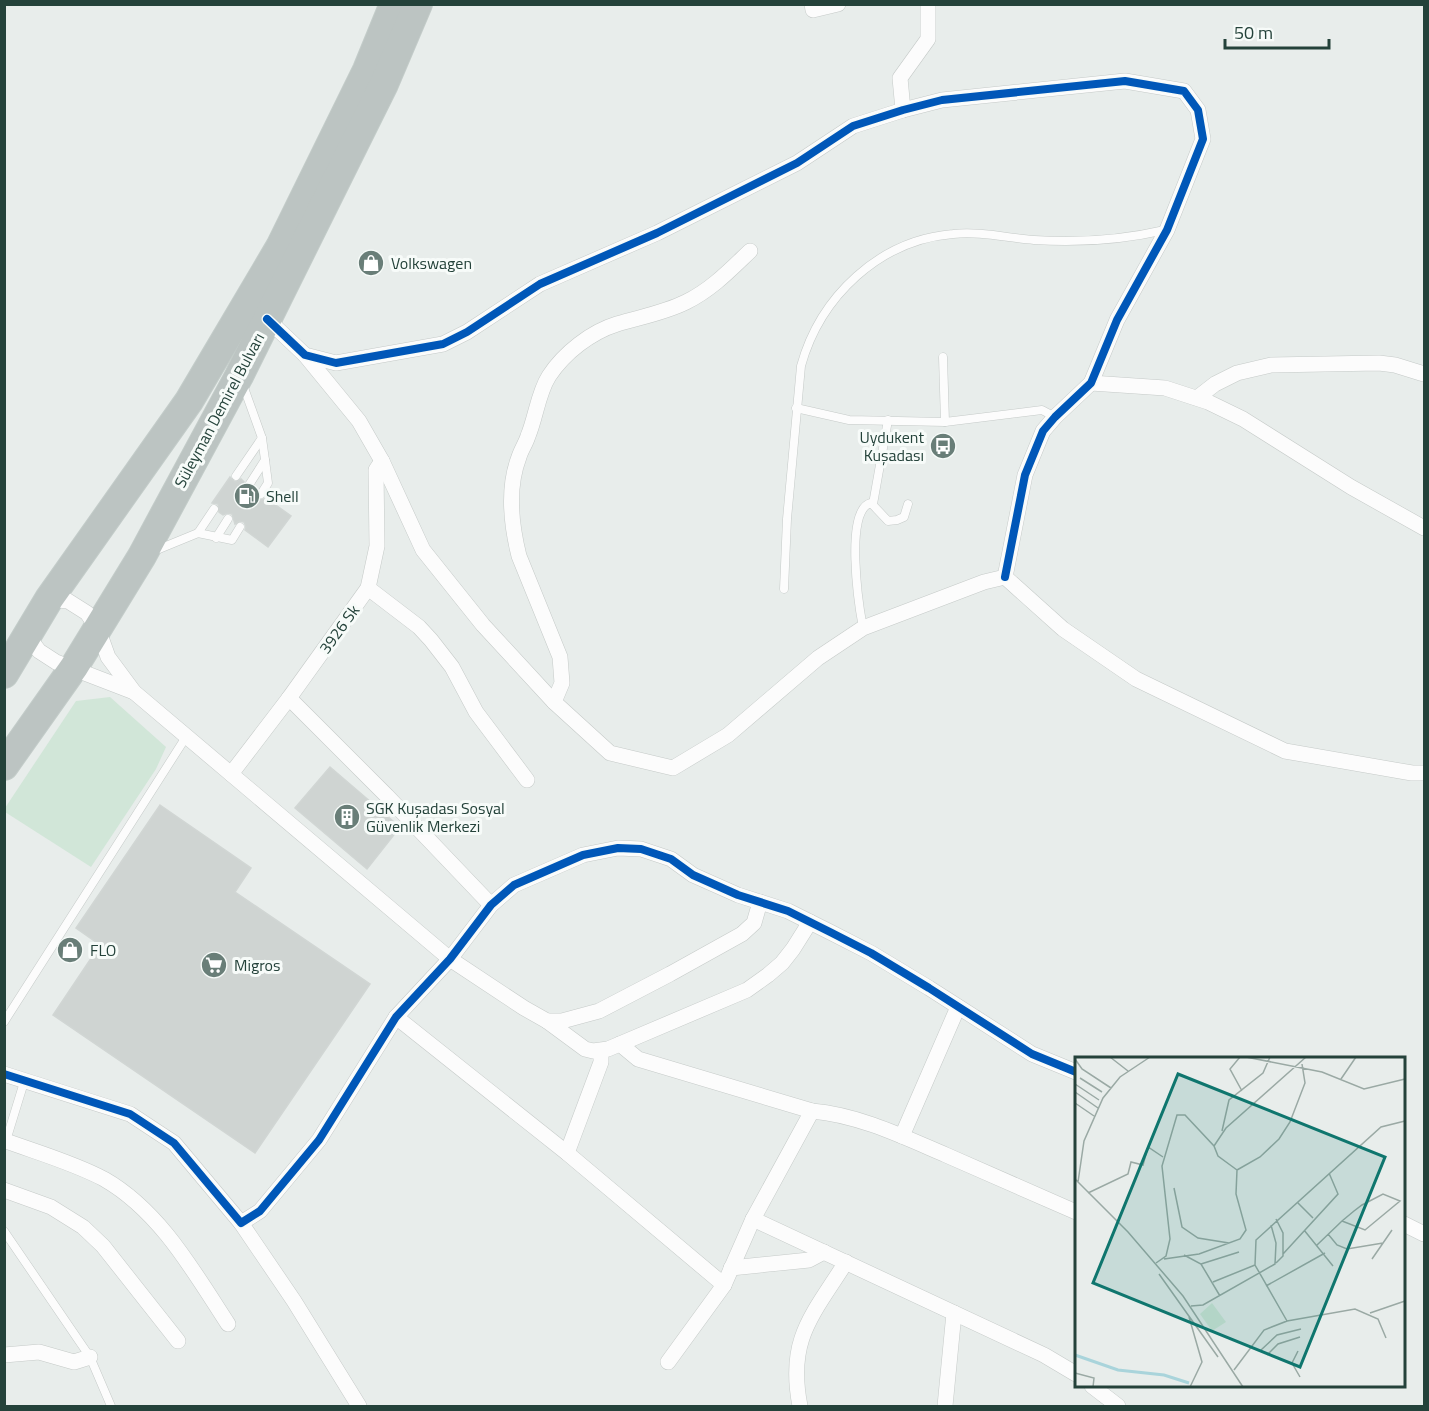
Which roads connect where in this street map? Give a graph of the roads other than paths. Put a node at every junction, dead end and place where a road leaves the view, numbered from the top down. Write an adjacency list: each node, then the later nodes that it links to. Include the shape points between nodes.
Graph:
1 (394, 4): 38 (highway, Süleyman Demirel Bulvarı, via 367,70 280,247 189,401)
2 (418, 4): 9 (highway, Süleyman Demirel Bulvarı, via 384,84)
3 (812, 4): 4 (street, via 813,10)
4 (838, 4)
5 (928, 4): 6 (street, via 928,39 900,78)
6 (903, 110): 7 (street, via 942,100 1125,81 1184,91 1198,110 1203,139); 10 (street, via 853,126 797,163 679,222 540,284 442,344 336,363)
7 (1167, 230): 14 (street, via 1117,320); 16 (lane, via 1082,241 953,234 898,249 852,280 820,319 801,366)
8 (750, 251): 46 (street, via 712,286 687,302 615,324 587,339 556,367 543,389 519,457 512,506 519,556 560,657 562,683)
9 (267, 319): 10 (street); 13 (highway, Süleyman Demirel Bulvarı)
10 (305, 355): 22 (street, via 359,421)
11 (943, 357): 19 (lane)
12 (1425, 374): 15 (street, via 1379,363 1270,365 1237,373)
13 (239, 375): 20 (lane); 34 (highway, Süleyman Demirel Bulvarı)
14 (1092, 383): 15 (street, via 1165,388); 17 (street)
15 (1197, 398): 31 (street, via 1243,419)
16 (796, 408): 18 (lane, via 849,420); 37 (lane)
17 (1055, 417): 19 (lane, via 1042,410); 35 (street, via 1043,431 1025,475)
18 (888, 420): 19 (lane); 26 (lane)
19 (945, 422)
20 (262, 438): 21 (lane); 23 (lane)
21 (265, 460): 24 (lane); 25 (lane, via 268,483)
22 (382, 461): 36 (street, 3926 Sk, via 376,470 377,546); 46 (street, via 423,550)
23 (236, 476)
24 (249, 485)
25 (261, 494)
26 (873, 504): 27 (lane, via 892,521 904,517); 39 (lane, via 864,506 856,525 856,591)
27 (908, 504)
28 (214, 509): 32 (lane)
29 (228, 519): 33 (lane)
30 (240, 527): 33 (lane, via 232,540)
31 (1425, 528)
32 (198, 533): 33 (lane); 34 (lane)
33 (216, 538)
34 (142, 556): 40 (highway, Süleyman Demirel Bulvarı)
35 (1005, 576): 39 (street); 49 (street, via 1063,629 1136,679 1285,751 1412,774)
36 (368, 588): 45 (street, 3926 Sk); 51 (street, via 431,640 452,667 476,712)
37 (784, 590)
38 (49, 599): 40 (street, via 68,602 87,613); 41 (highway, Süleyman Demirel Bulvarı)
39 (863, 628): 46 (street, via 818,658 728,735 673,768 610,753)
40 (98, 629): 42 (highway, Süleyman Demirel Bulvarı); 44 (street, via 108,657)
41 (27, 635): 42 (street, via 39,651); 43 (highway, Süleyman Demirel Bulvarı)
42 (74, 667): 44 (street); 48 (highway, Süleyman Demirel Bulvarı)
43 (4, 674)
44 (134, 692): 47 (street)
45 (289, 699): 50 (street, 3926 Sk); 53 (street)
46 (554, 702)
47 (186, 737): 50 (street); 59 (lane)
48 (4, 766)
49 (1425, 773)
50 (231, 774): 55 (street)
51 (527, 780)
52 (760, 902): 53 (street, via 693,875 671,859 641,849 618,848 583,855 514,885); 54 (street); 58 (street, via 754,923 742,934 599,1011)
53 (491, 905): 55 (street)
54 (810, 922): 56 (street, via 871,953); 60 (street, via 794,949 758,983)
55 (450, 959): 57 (street); 58 (street)
56 (958, 1007): 62 (street, via 1032,1054); 66 (street)
57 (396, 1017): 68 (street); 72 (street, via 319,1140 260,1211)
58 (547, 1021): 61 (street, via 585,1049)
59 (4, 1022)
60 (620, 1044): 61 (street); 65 (street, via 638,1059)
61 (601, 1051): 68 (street, via 601,1062)
62 (1075, 1071)
63 (4, 1074): 64 (street)
64 (25, 1079): 67 (lane); 72 (street, via 130,1114 174,1143)
65 (812, 1111): 66 (street); 71 (street)
66 (902, 1136): 70 (street)
67 (5, 1144): 81 (street, via 93,1173 131,1198 161,1228)
68 (567, 1153): 79 (street)
69 (4, 1191): 82 (street, via 51,1207 83,1227 103,1246)
70 (1075, 1211)
71 (753, 1219): 76 (street); 78 (street)
72 (241, 1223): 89 (street)
73 (1405, 1224): 75 (street)
74 (4, 1231): 84 (lane)
75 (1425, 1234)
76 (824, 1252): 77 (street); 78 (street, via 809,1260)
77 (846, 1262): 80 (street); 90 (street, via 801,1336 796,1369)
78 (731, 1268): 79 (street)
79 (724, 1285): 85 (street)
80 (954, 1313): 86 (street); 91 (street)
81 (228, 1324)
82 (178, 1341)
83 (4, 1355): 84 (street, via 39,1352 74,1362)
84 (90, 1357): 88 (lane)
85 (669, 1362)
86 (1075, 1373)
87 (1093, 1387): 92 (street)
88 (111, 1407)
89 (359, 1407)
90 (800, 1407)
91 (945, 1407)
92 (1118, 1407)

